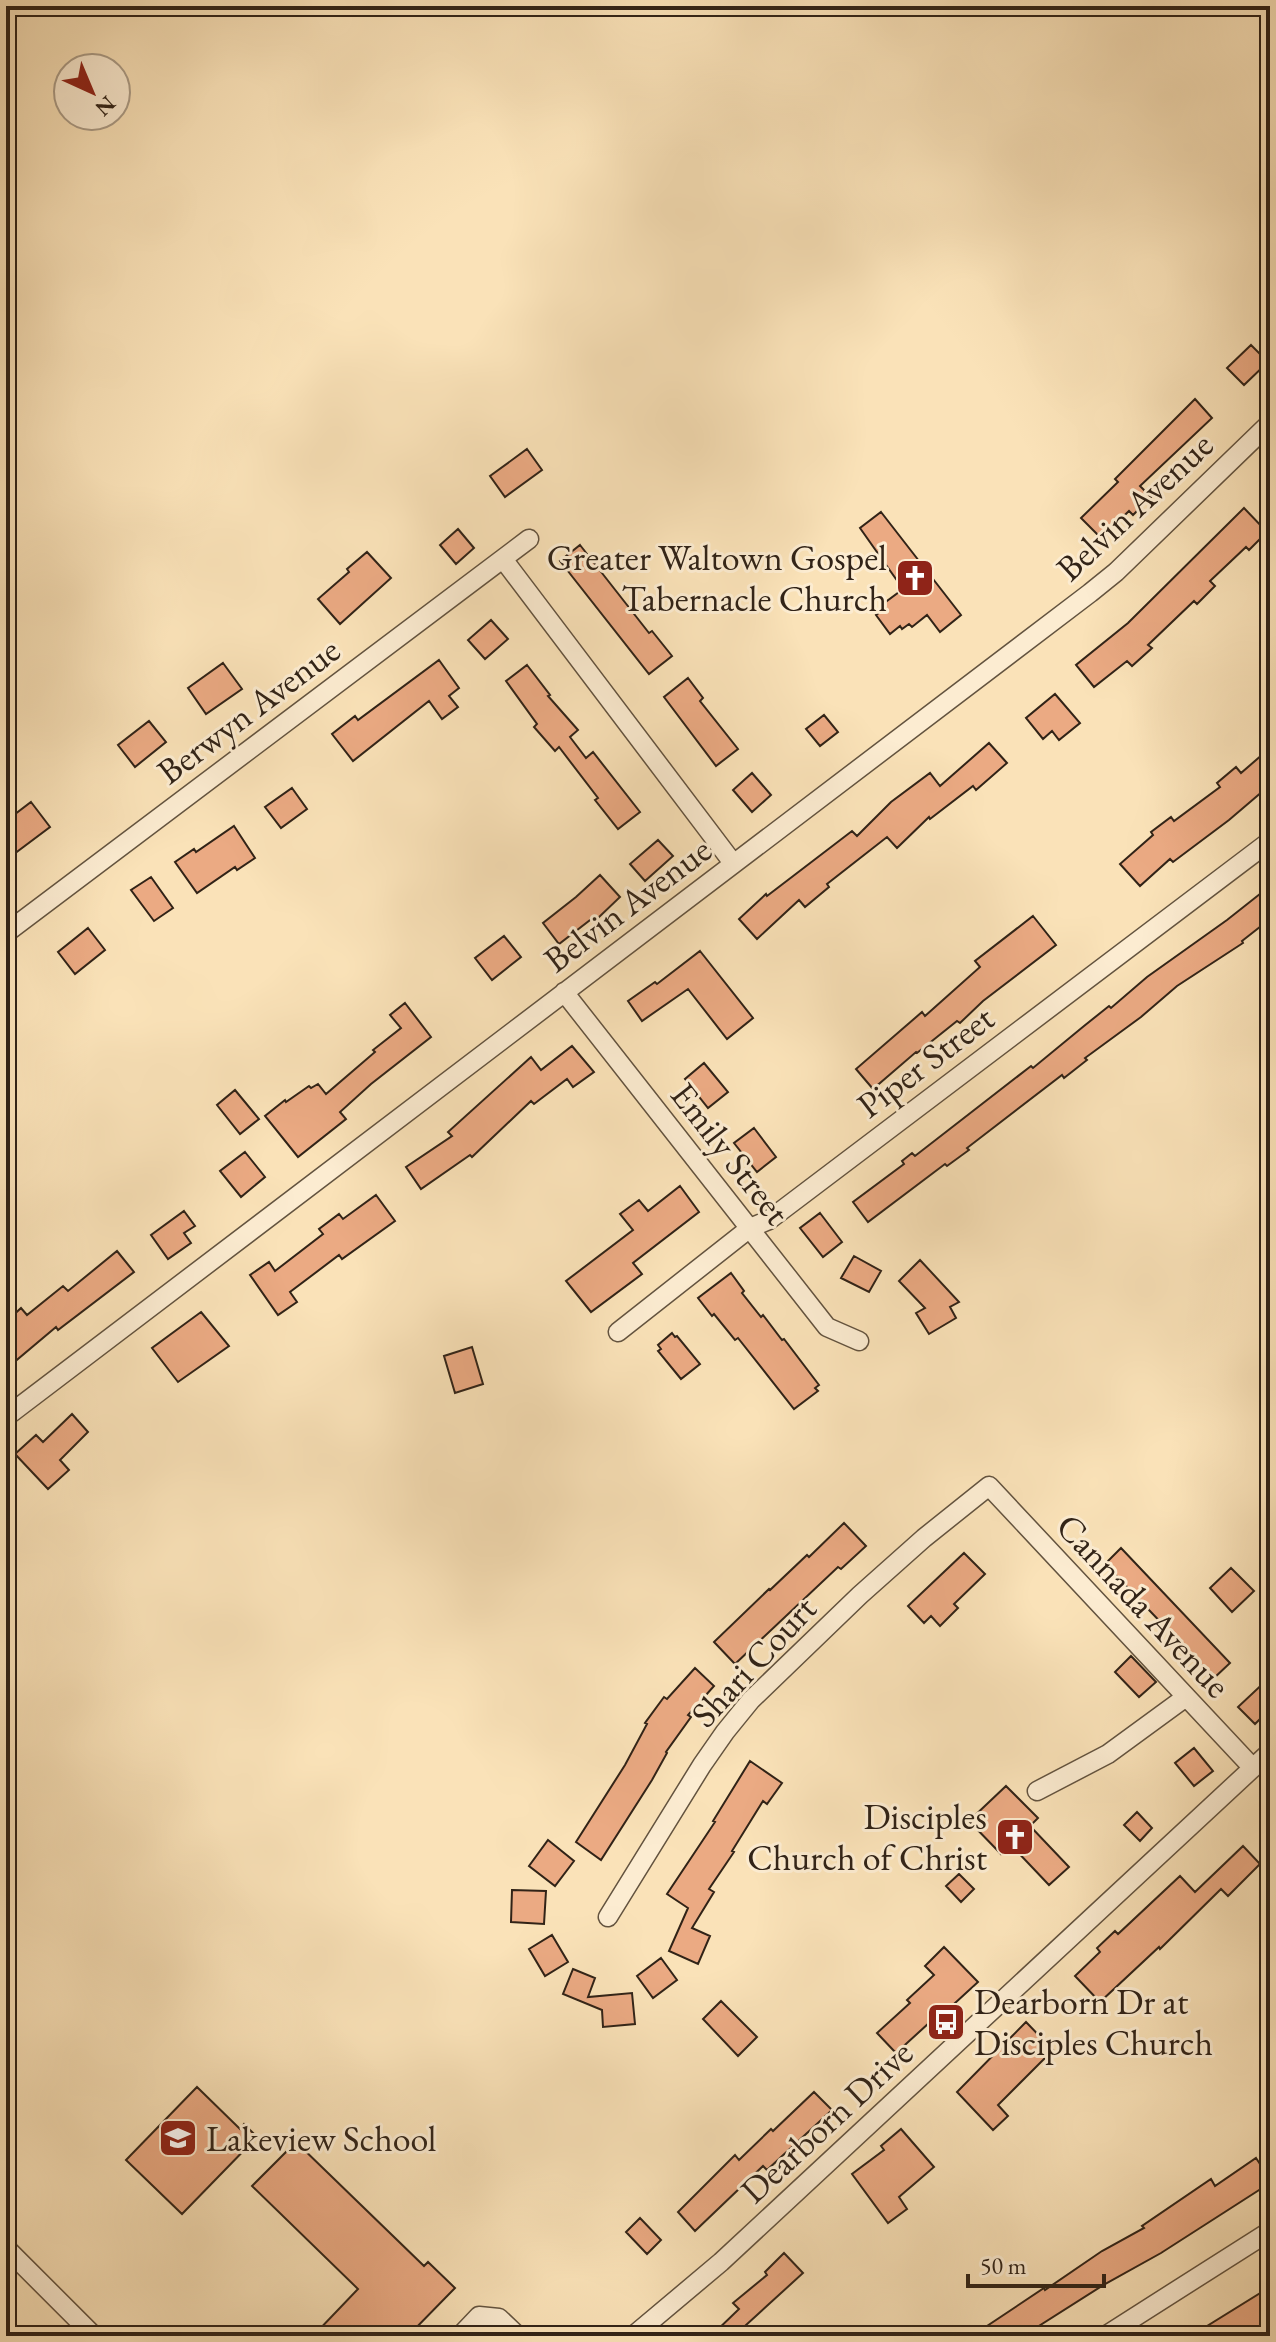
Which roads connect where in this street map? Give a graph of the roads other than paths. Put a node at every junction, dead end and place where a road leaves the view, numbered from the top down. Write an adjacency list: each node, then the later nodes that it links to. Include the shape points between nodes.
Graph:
1 (1270, 423): 5 (street, Belvin Avenue, via 1116,572)
2 (529, 539): 3 (street, Berwyn Avenue)
3 (503, 559): 5 (street); 6 (street, Berwyn Avenue)
4 (1270, 841): 8 (street, Piper Street, via 769,1220)
5 (733, 863): 7 (street, Belvin Avenue)
6 (6, 933)
7 (564, 992): 8 (street, Emily Street); 11 (street, Belvin Avenue)
8 (750, 1228): 9 (street, Piper Street); 10 (street, Emily Street, via 827,1327)
9 (618, 1332)
10 (859, 1341)
11 (6, 1417)
12 (989, 1486): 13 (street, Cannada Avenue); 17 (street, Shari Court, via 870,1585 751,1700 702,1765)
13 (1186, 1697): 15 (street, Cannada Avenue); 16 (street, via 1108,1754)
14 (1270, 1752): 15 (street, Dearborn Drive)
15 (1253, 1768): 24 (street, Dearborn Drive, via 721,2262)
16 (1037, 1791)
17 (608, 1917)
18 (1270, 2231): 20 (street)
19 (6, 2248): 21 (street)
20 (1117, 2333)
21 (94, 2336)
22 (460, 2336): 23 (street, via 479,2316 499,2318)
23 (518, 2336)
24 (633, 2336)

